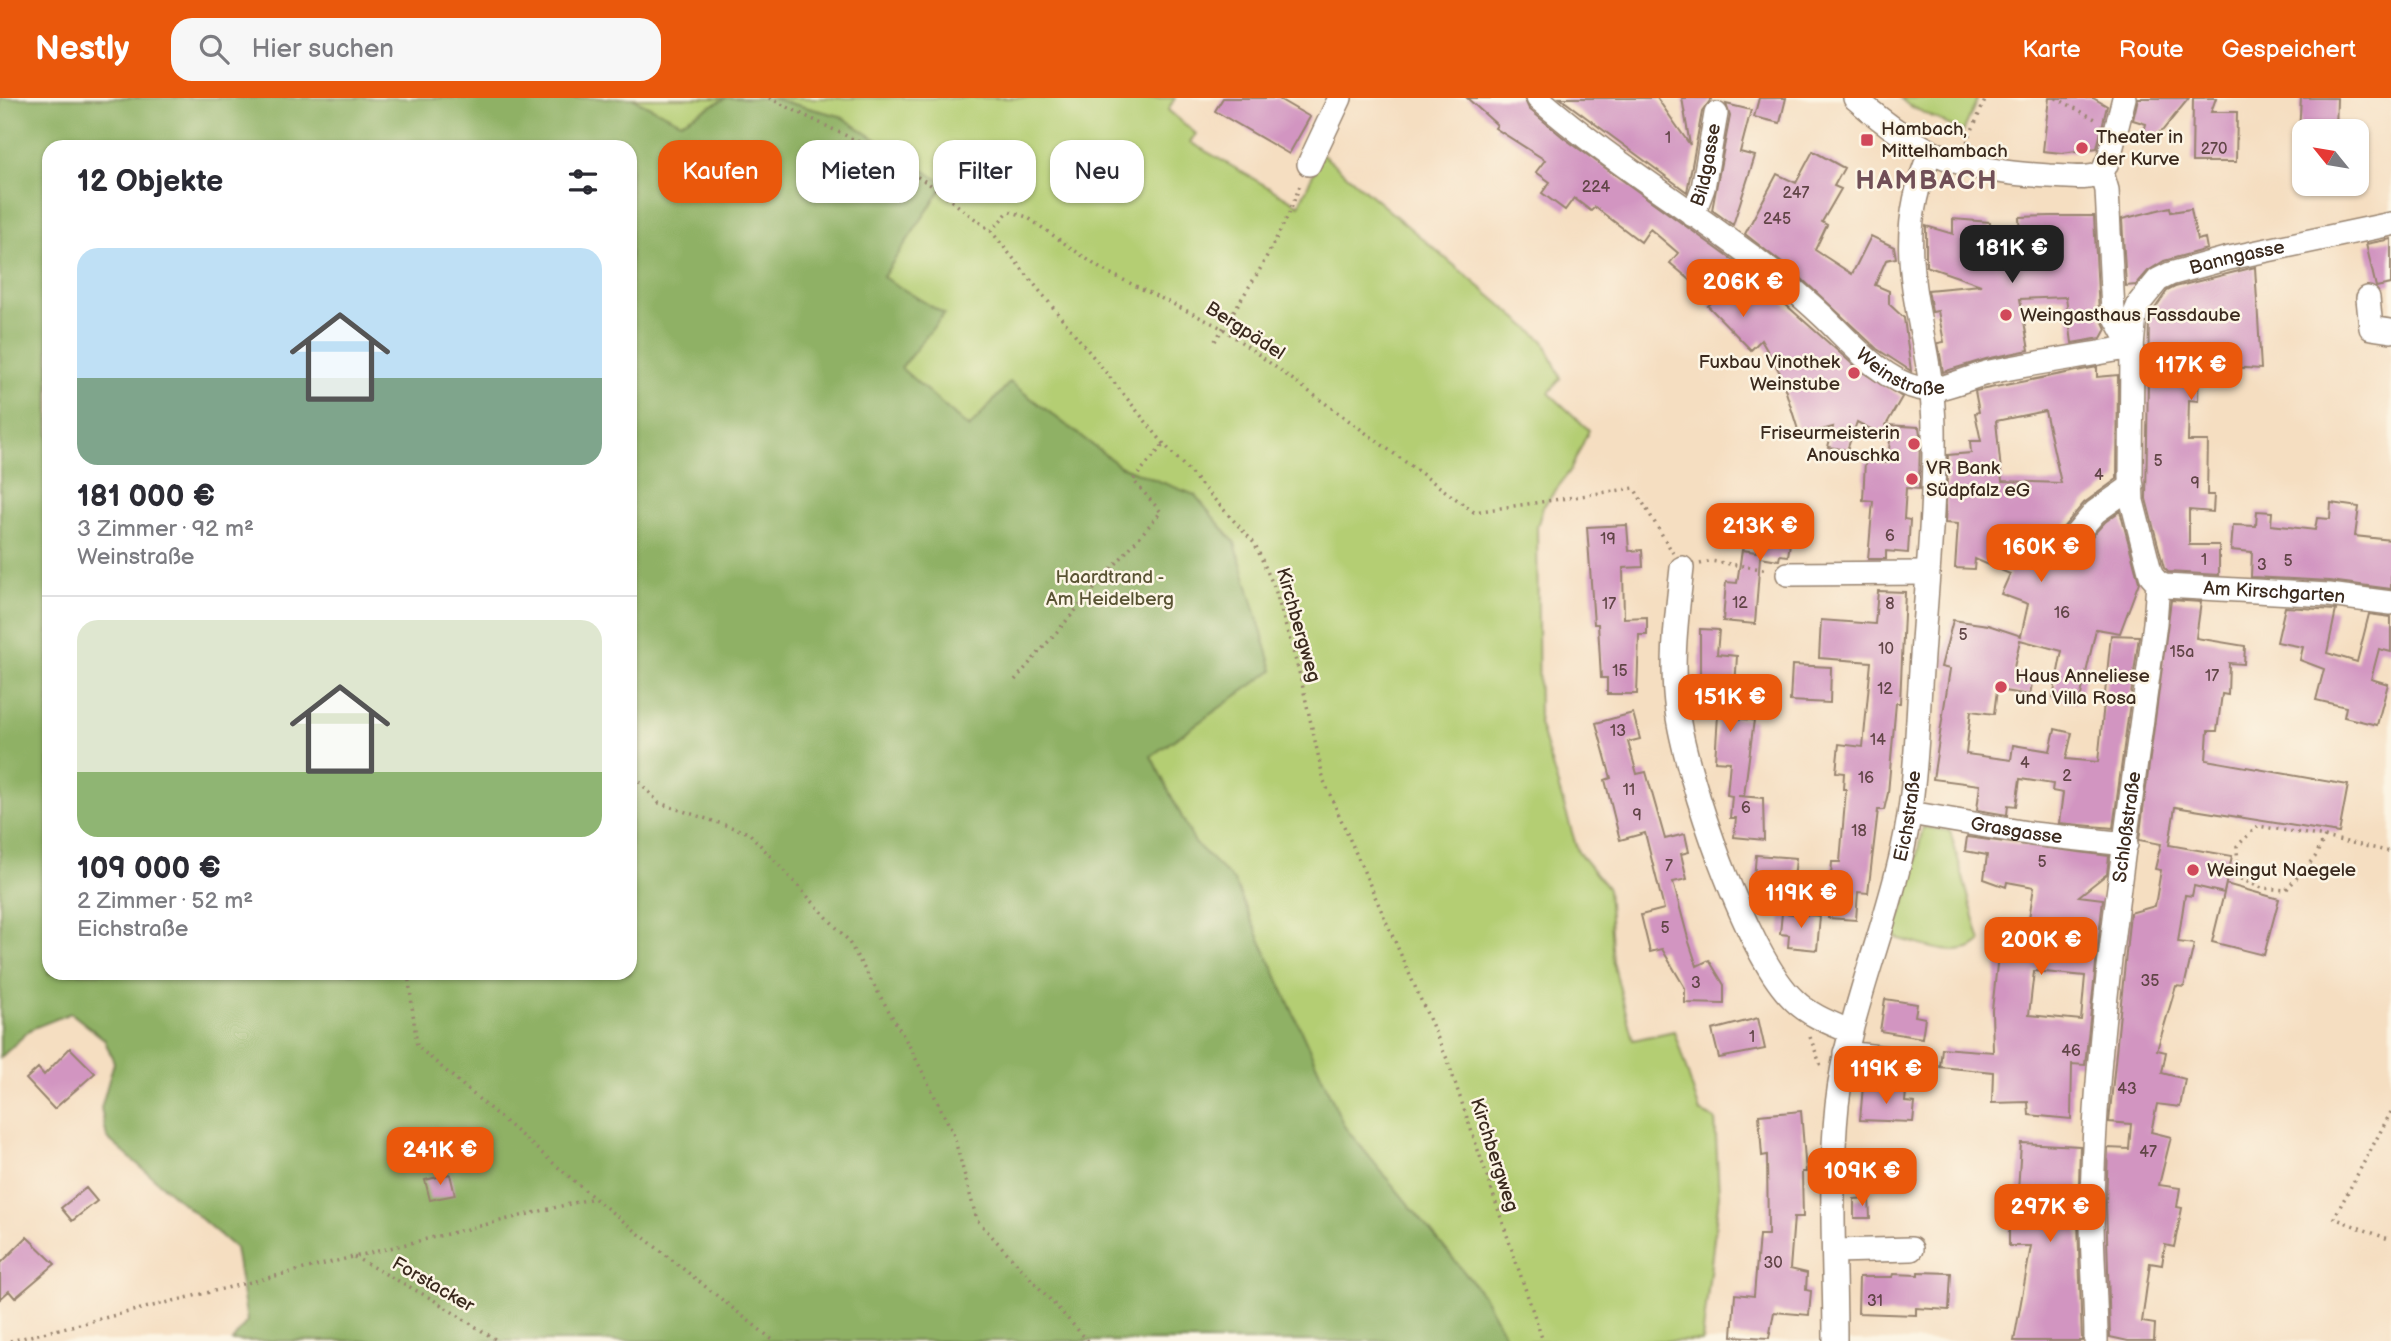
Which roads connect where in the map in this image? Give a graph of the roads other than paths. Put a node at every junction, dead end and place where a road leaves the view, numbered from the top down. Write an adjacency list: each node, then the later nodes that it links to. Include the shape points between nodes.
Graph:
1 (1340, 98): 7 (street)
2 (1538, 98): 9 (street, Weinstraße, via 1608,156)
3 (1855, 98): 6 (street)
4 (2124, 98): 8 (street)
5 (1716, 114): 9 (street, Bildgasse, via 1703,188)
6 (1930, 154): 8 (street, via 2015,174 2087,177); 14 (street, Eichstraße, via 1916,192 1909,242)
7 (1309, 164)
8 (2102, 173): 13 (street, via 2107,190 2113,312)
9 (1693, 215): 14 (street, Weinstraße, via 1798,292 1886,373 1911,386)
10 (2391, 224): 13 (street, Banngasse, via 2225,259 2158,279 2135,314)
11 (2368, 298): 12 (street, via 2371,328)
12 (2391, 331)
13 (2132, 347): 14 (street, Weinstraße); 15 (street)
14 (1930, 388): 18 (street, Eichstraße, via 1933,445)
15 (2132, 486): 16 (street, via 2095,512); 20 (street, via 2139,532 2151,575)
16 (2067, 545)
17 (1682, 568): 24 (street, via 1674,676 1684,746 1699,797 1741,911 1779,984)
18 (1927, 573): 19 (street); 22 (street, Eichstraße)
19 (1788, 574)
20 (2158, 583): 21 (street, Am Kirschgarten); 23 (street, Schloßstraße)
21 (2391, 603)
22 (1910, 813): 23 (street, Grasgasse); 24 (street, Eichstraße, via 1893,888)
23 (2126, 844): 29 (street, Schloßstraße, via 2110,962 2094,1164)
24 (1847, 1042): 25 (street); 27 (street, Eichstraße, via 1834,1146)
25 (1921, 1062)
26 (1910, 1250): 27 (street)
27 (1835, 1251): 28 (street, Eichstraße)
28 (1835, 1341)
29 (2096, 1341)

